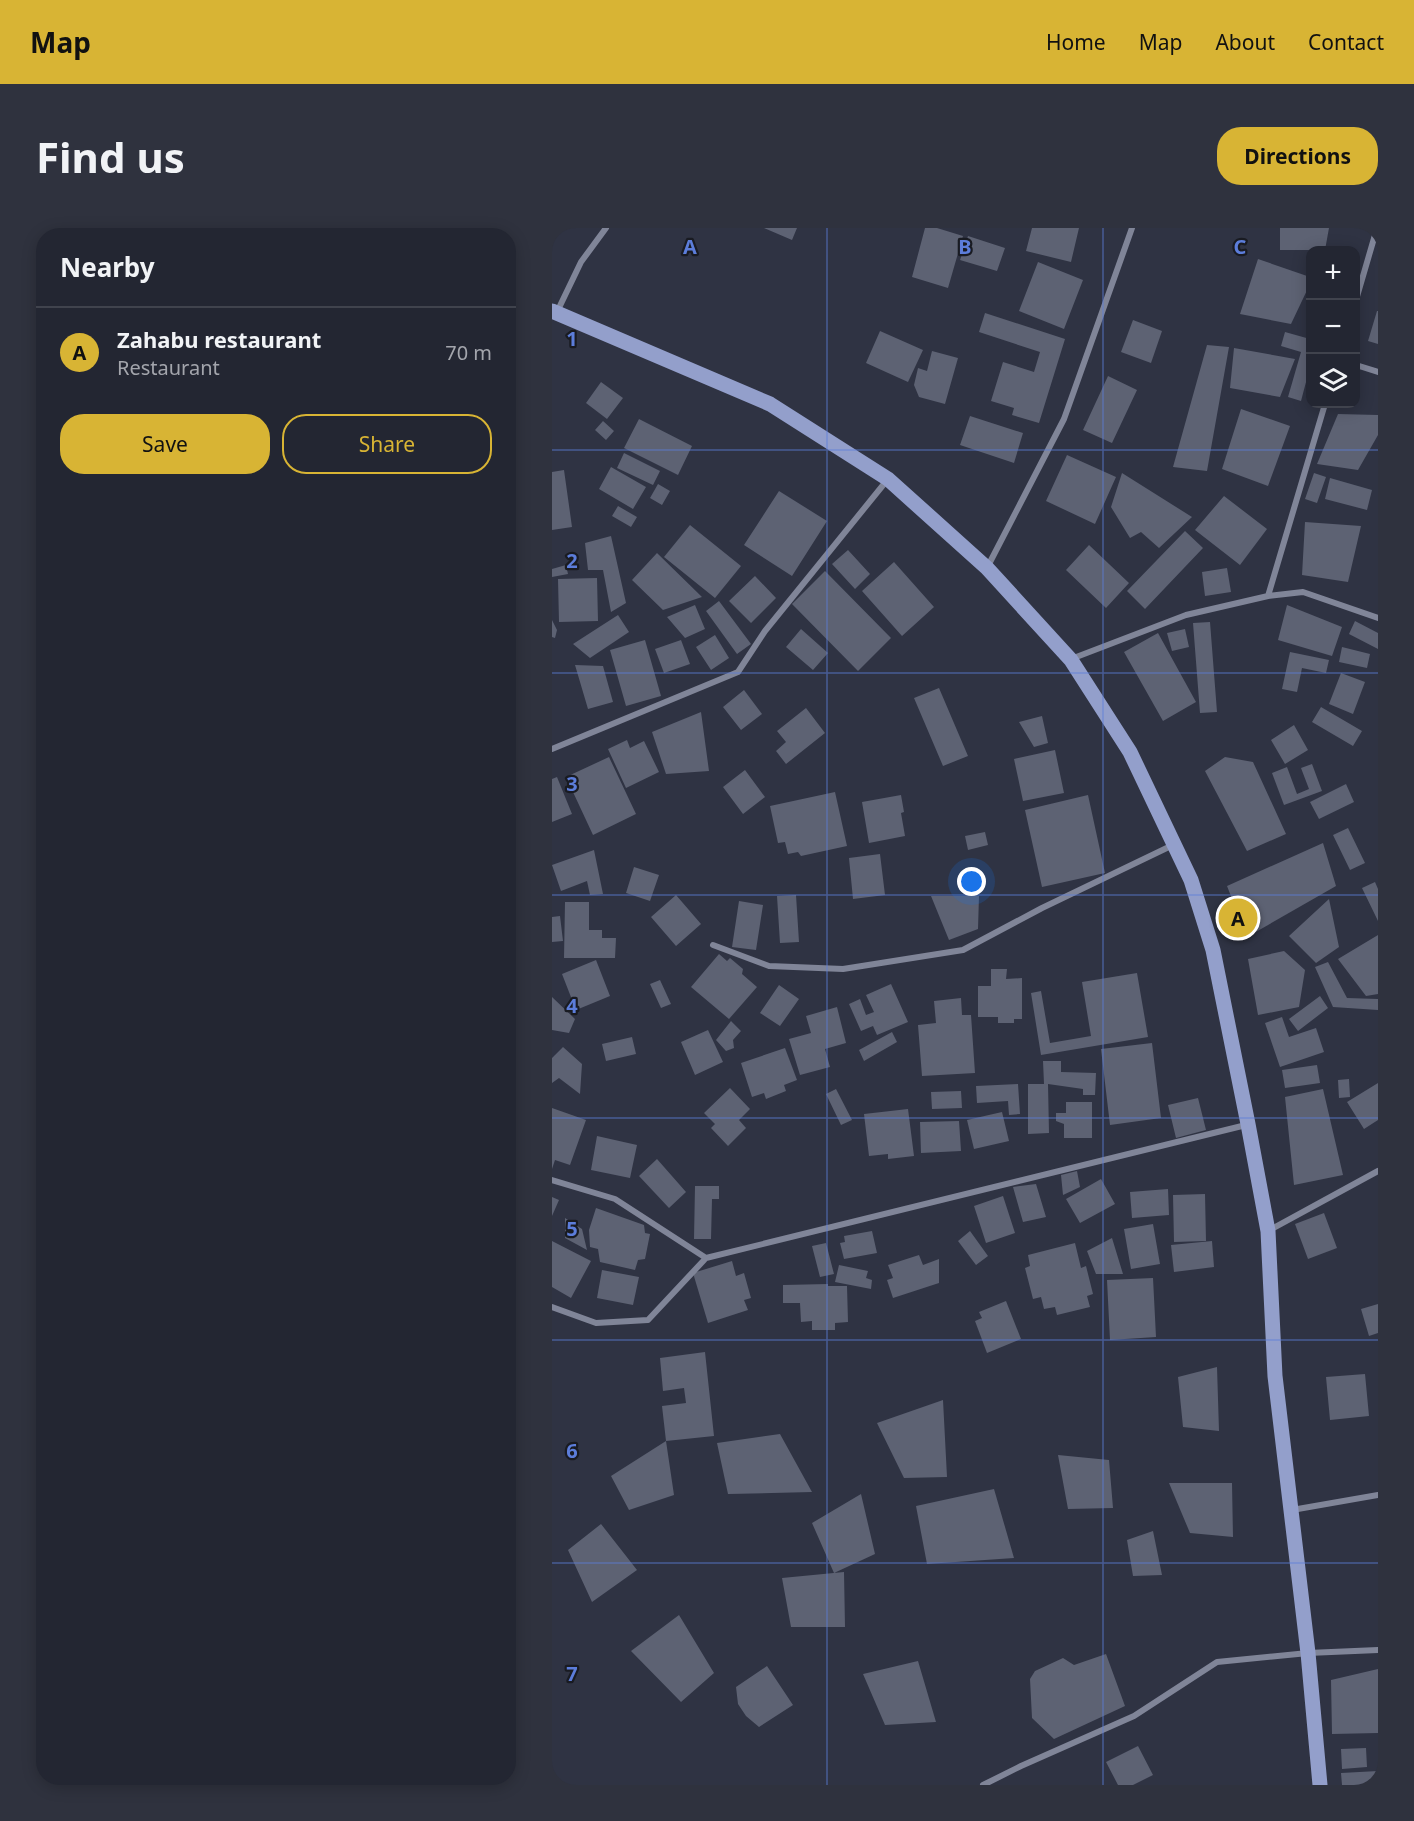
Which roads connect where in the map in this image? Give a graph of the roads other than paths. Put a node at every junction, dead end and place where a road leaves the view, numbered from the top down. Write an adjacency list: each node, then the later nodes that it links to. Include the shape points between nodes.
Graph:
1 (606, 228): 5 (street, via 581,262)
2 (1132, 228): 10 (street, via 1064,419)
3 (1377, 228): 4 (street)
4 (1360, 286)
5 (554, 311): 9 (main road, via 771,404)
6 (1360, 366): 7 (street)
7 (1378, 372)
8 (1324, 408): 11 (street)
9 (888, 479): 10 (main road); 14 (street, via 765,631 738,672)
10 (987, 568): 13 (main road)
11 (1268, 596): 12 (street, via 1303,592); 13 (street, via 1186,615)
12 (1378, 618)
13 (1071, 660): 15 (main road, via 1130,752)
14 (552, 749)
15 (1174, 844): 16 (street, via 963,950 843,969 769,966); 17 (main road, via 1191,880 1213,950)
16 (713, 945)
17 (1248, 1124): 20 (main road); 21 (street)
18 (1378, 1171): 20 (street)
19 (552, 1180): 21 (street, via 615,1199)
20 (1268, 1231): 24 (main road, via 1275,1376)
21 (706, 1258): 22 (street, via 648,1320 596,1323)
22 (552, 1307)
23 (1378, 1494): 24 (street)
24 (1291, 1510): 26 (main road)
25 (1378, 1650): 26 (street)
26 (1308, 1653): 27 (street, via 1217,1662 1134,1716); 28 (main road)
27 (983, 1785)
28 (1320, 1785)

